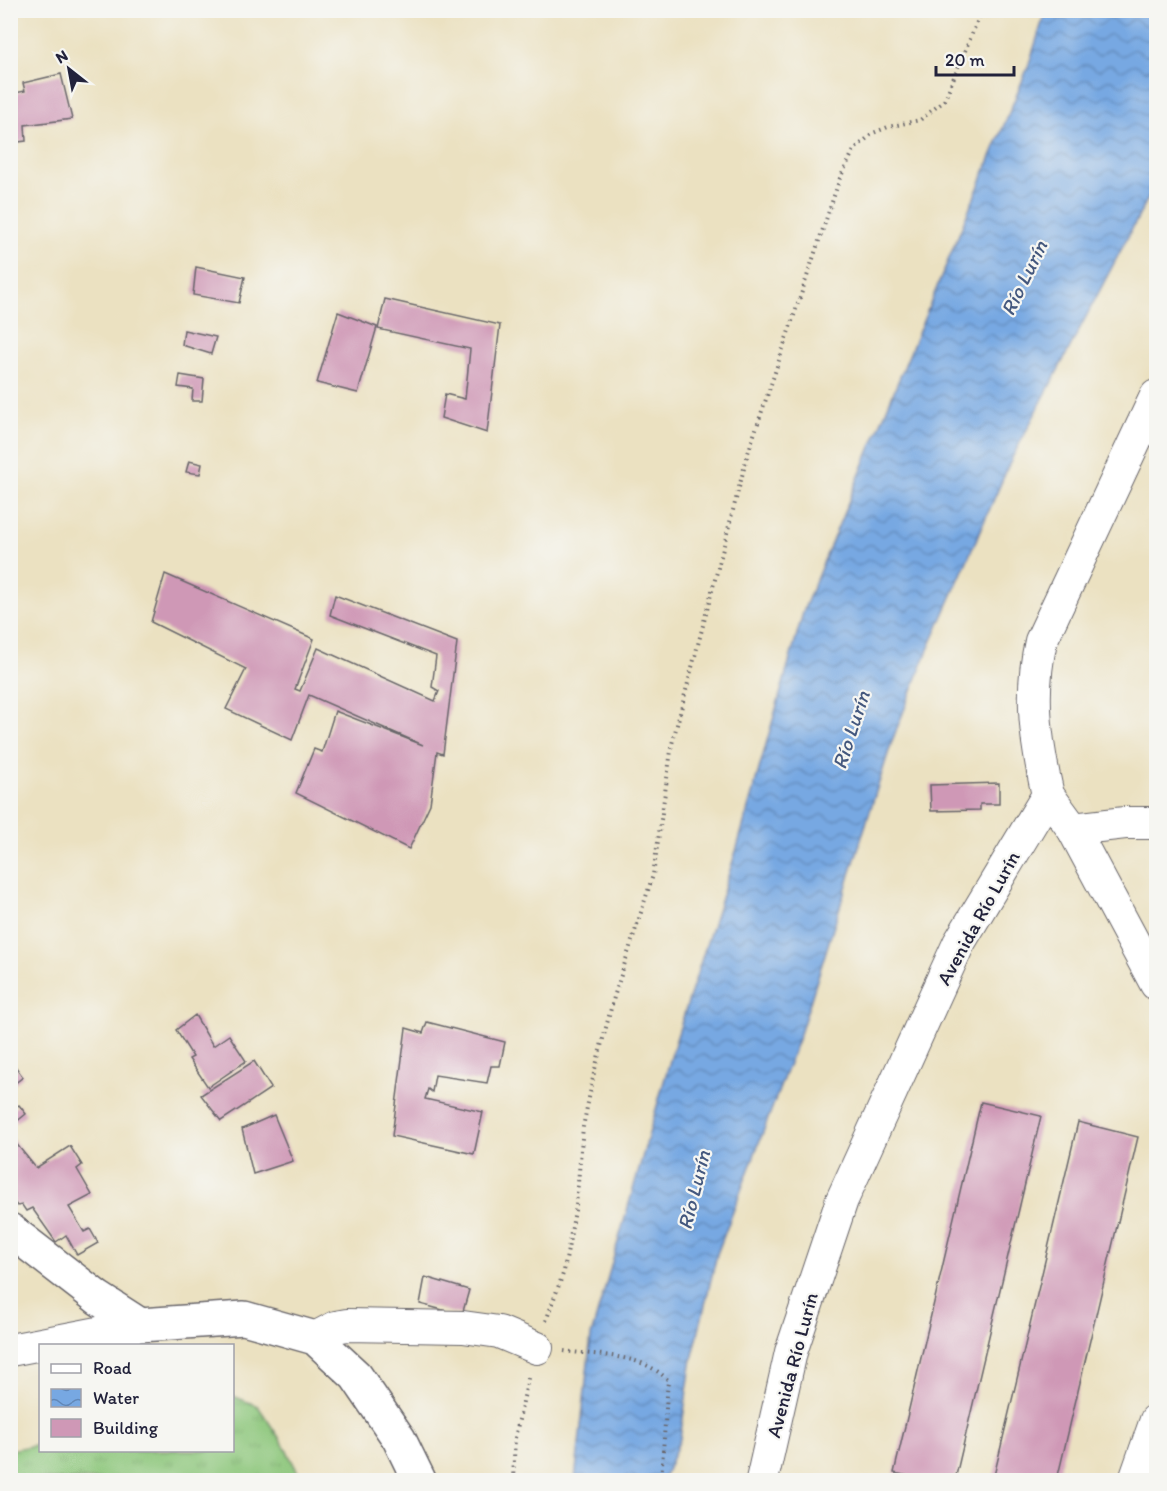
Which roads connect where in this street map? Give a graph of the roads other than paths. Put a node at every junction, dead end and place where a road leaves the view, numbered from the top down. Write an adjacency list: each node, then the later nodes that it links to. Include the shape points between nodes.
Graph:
1 (1156, 396): 2 (street, via 1041,641 1034,670 1034,718)
2 (1048, 795): 4 (street); 15 (street, Avenida Río Lurín, via 959,943 842,1200 790,1352)
3 (1156, 823): 4 (street)
4 (1073, 829): 5 (street)
5 (1156, 984)
6 (10, 1230): 7 (main road)
7 (140, 1325): 8 (main road, via 244,1318); 10 (street)
8 (315, 1338): 11 (street, via 346,1325 464,1327 499,1332); 14 (main road, via 356,1376 399,1439)
9 (39, 1344): 12 (street)
10 (41, 1344)
11 (537, 1348)
12 (10, 1350)
13 (1156, 1420): 16 (street)
14 (418, 1480)
15 (762, 1480)
16 (1135, 1480)

